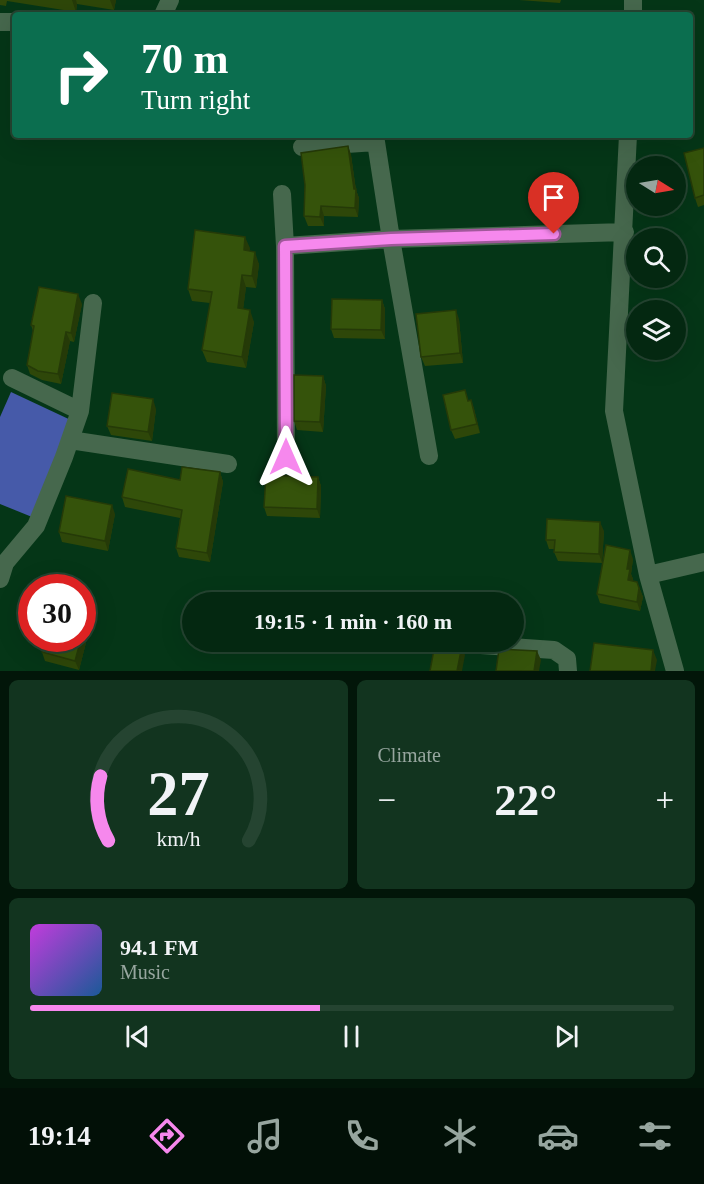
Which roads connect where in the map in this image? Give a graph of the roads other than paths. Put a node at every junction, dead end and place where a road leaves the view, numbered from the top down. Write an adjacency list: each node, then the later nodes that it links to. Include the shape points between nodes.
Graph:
1 (628, 138): 4 (street)
2 (302, 147): 5 (street, via 376,142)
3 (282, 194): 6 (street)
4 (625, 232): 5 (street); 15 (street, via 614,411)
5 (391, 239): 6 (street); 11 (street)
6 (285, 246): 12 (street)
7 (93, 303): 9 (street)
8 (12, 378): 9 (street)
9 (80, 411): 10 (street)
10 (70, 440): 13 (street); 16 (street, via 36,526 5,563)
11 (429, 456)
12 (286, 457)
13 (228, 464)
14 (704, 562): 15 (street)
15 (648, 575): 19 (street)
16 (0, 579)
17 (524, 649): 18 (street, via 554,651 567,658)
18 (568, 671)
19 (675, 671)

